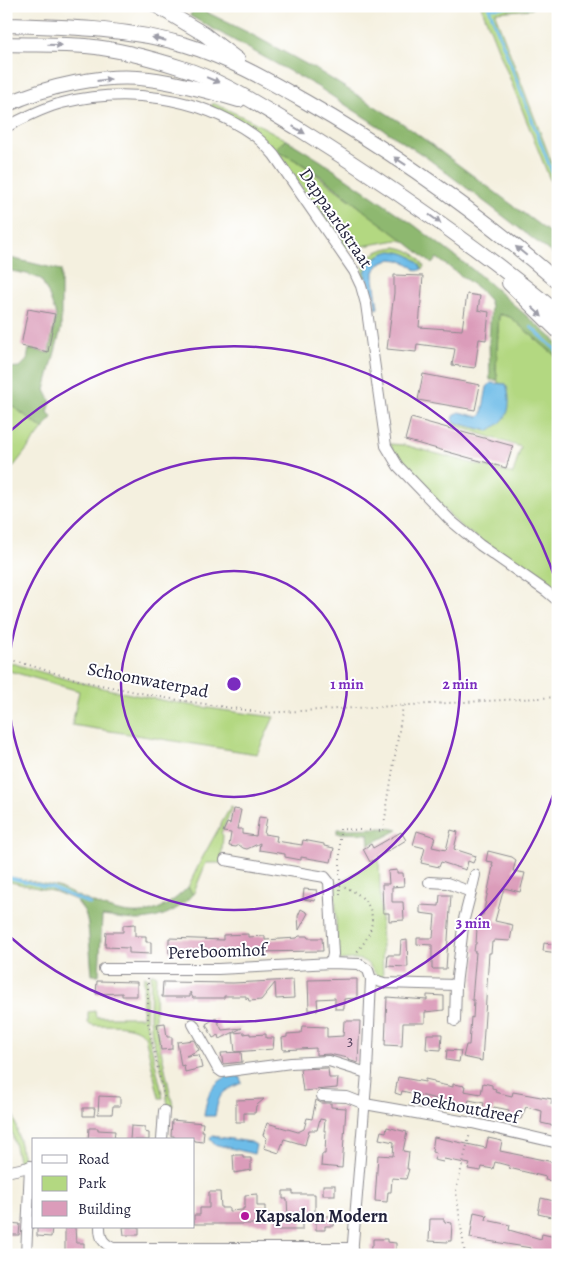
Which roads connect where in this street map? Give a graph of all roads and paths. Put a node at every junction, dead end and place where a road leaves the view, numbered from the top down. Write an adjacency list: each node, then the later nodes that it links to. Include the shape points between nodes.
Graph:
1 (157, 6): 4 (highway, via 204,34)
2 (6, 25): 4 (highway, one-way to 2, via 187,45 124,31)
3 (6, 44): 6 (highway, one-way to 6, via 87,46 120,51 184,68 223,84)
4 (254, 72): 9 (highway, one-way to 4, via 498,231 402,163 334,118)
5 (6, 105): 6 (highway, one-way to 6, via 51,89 114,78 147,78 183,84)
6 (258, 105): 8 (highway, one-way to 8, via 407,199)
7 (6, 127): 12 (street, Dappaardstraat, via 62,103 131,96 190,104 224,118 257,138 274,155 354,270 361,286 386,446 398,466 420,492 461,530)
8 (479, 252): 10 (highway); 11 (highway, one-way to 11)
9 (558, 282)
10 (558, 313)
11 (558, 331)
12 (558, 601)
13 (6, 658): 15 (path, Schoonwaterpad, via 81,681 264,713)
14 (558, 697): 15 (path, Schoonwaterpad)
15 (403, 706): 20 (path, via 383,831 340,829 340,885 367,902 372,921 370,935)
16 (225, 860): 21 (street, via 325,877 330,882)
17 (475, 875): 19 (street)
18 (429, 882): 19 (street, via 447,883)
19 (471, 892): 25 (street, via 464,918)
20 (354, 955)
21 (331, 963): 23 (street, Pereboomhof); 24 (street, Pereboomhof, via 365,966)
22 (104, 969): 23 (street, Pereboomhof)
23 (149, 969): 31 (path, via 148,1023 166,1098)
24 (371, 979): 25 (street, via 384,983); 28 (street)
25 (456, 985): 26 (street)
26 (455, 1021)
27 (193, 1024): 28 (street, via 222,1072 291,1062 330,1061)
28 (367, 1073): 30 (street)
29 (322, 1096): 30 (street, Boekhoutdreef, via 347,1097)
30 (365, 1104): 32 (street, Boekhoutdreef); 38 (street)
31 (164, 1111): 33 (street)
32 (472, 1123): 34 (street, Boekhoutdreef); 40 (path, via 456,1191)
33 (162, 1138)
34 (558, 1143)
35 (32, 1166): 36 (street); 39 (street)
36 (6, 1172)
37 (100, 1228): 38 (street, via 100,1237 113,1248)
38 (352, 1252)
39 (26, 1255)
40 (465, 1255)

